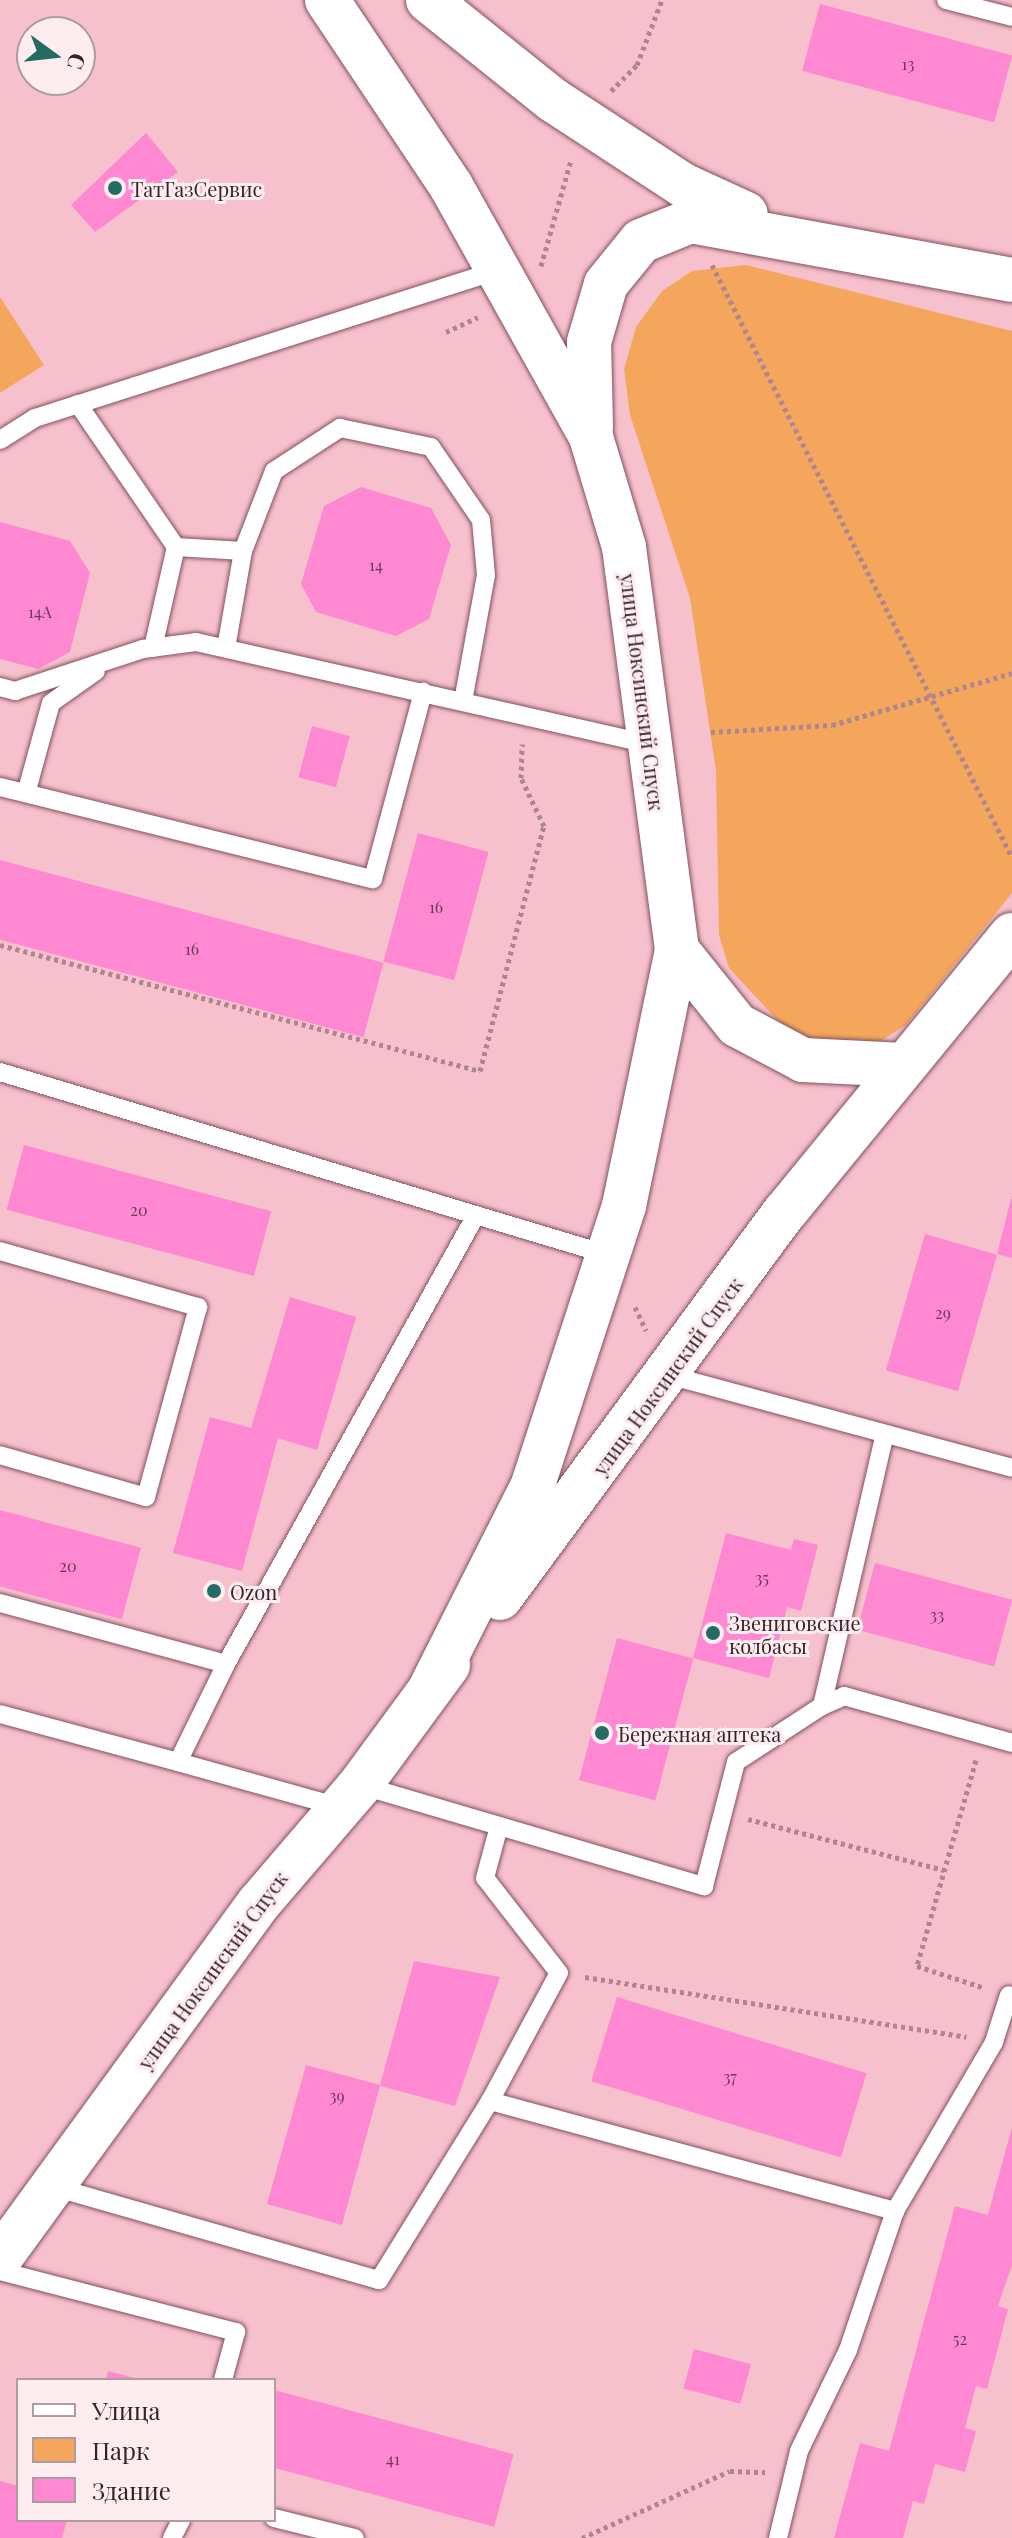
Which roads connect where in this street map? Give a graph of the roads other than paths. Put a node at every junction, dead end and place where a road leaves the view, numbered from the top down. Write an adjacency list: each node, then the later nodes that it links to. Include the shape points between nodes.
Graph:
1 (327, 0): 7 (street, улица Ноксинский Спуск, via 451,186)
2 (428, 0): 5 (street, улица Ноксинский Спуск, via 500,64 683,185)
3 (946, 0): 4 (lane)
4 (1012, 17)
5 (792, 235): 6 (street, улица Ноксинский Спуск); 9 (street, улица Ноксинский Спуск, via 691,221 641,241 606,284 589,342)
6 (1012, 280)
7 (505, 286): 8 (lane); 9 (street, улица Ноксинский Спуск)
8 (78, 404): 10 (lane); 11 (lane)
9 (591, 437): 19 (street, улица Ноксинский Спуск, via 624,547)
10 (0, 440)
11 (176, 547): 12 (lane); 13 (lane)
12 (243, 551): 14 (lane); 18 (lane, via 274,471 340,428 431,447 481,520 486,575)
13 (153, 648): 14 (lane, via 196,642); 15 (lane)
14 (226, 648): 17 (lane)
15 (111, 660): 16 (lane, via 15,691); 21 (lane, via 51,703)
16 (0, 687)
17 (423, 692): 18 (lane); 21 (lane, via 373,879)
18 (463, 701): 19 (lane)
19 (649, 744): 22 (street, улица Ноксинский Спуск)
20 (0, 787): 21 (lane)
21 (27, 790)
22 (677, 950): 24 (street, via 737,1025 803,1060); 28 (street, улица Ноксинский Спуск)
23 (1004, 956): 24 (street, улица Ноксинский Спуск)
24 (904, 1065): 29 (street, улица Ноксинский Спуск)
25 (0, 1072): 26 (lane)
26 (476, 1215): 28 (lane); 34 (lane)
27 (0, 1251): 31 (lane, via 198,1307 146,1497)
28 (609, 1255): 35 (street, улица Ноксинский Спуск, via 533,1485)
29 (668, 1375): 30 (lane); 35 (street, улица Ноксинский Спуск)
30 (885, 1434): 32 (lane); 36 (lane)
31 (0, 1455)
32 (1012, 1468)
33 (0, 1603): 34 (lane)
34 (226, 1664): 39 (lane)
35 (431, 1687): 40 (street, улица Ноксинский Спуск)
36 (822, 1706): 38 (lane, via 844,1696); 41 (lane, via 736,1762 704,1886)
37 (0, 1714): 39 (lane)
38 (1012, 1743)
39 (178, 1762): 40 (lane)
40 (349, 1796): 41 (lane); 44 (street, улица Ноксинский Спуск, via 259,1903)
41 (499, 1826): 43 (lane, via 485,1878 559,1973)
42 (1009, 1995): 45 (lane, via 994,2042)
43 (490, 2101): 44 (lane, via 379,2280); 45 (lane)
44 (54, 2187): 46 (street, улица Ноксинский Спуск)
45 (895, 2211): 51 (lane, via 848,2350 794,2472)
46 (0, 2258)
47 (0, 2271): 48 (lane, via 236,2332)
48 (224, 2378)
49 (276, 2518): 50 (lane)
50 (355, 2538)
51 (778, 2538)

